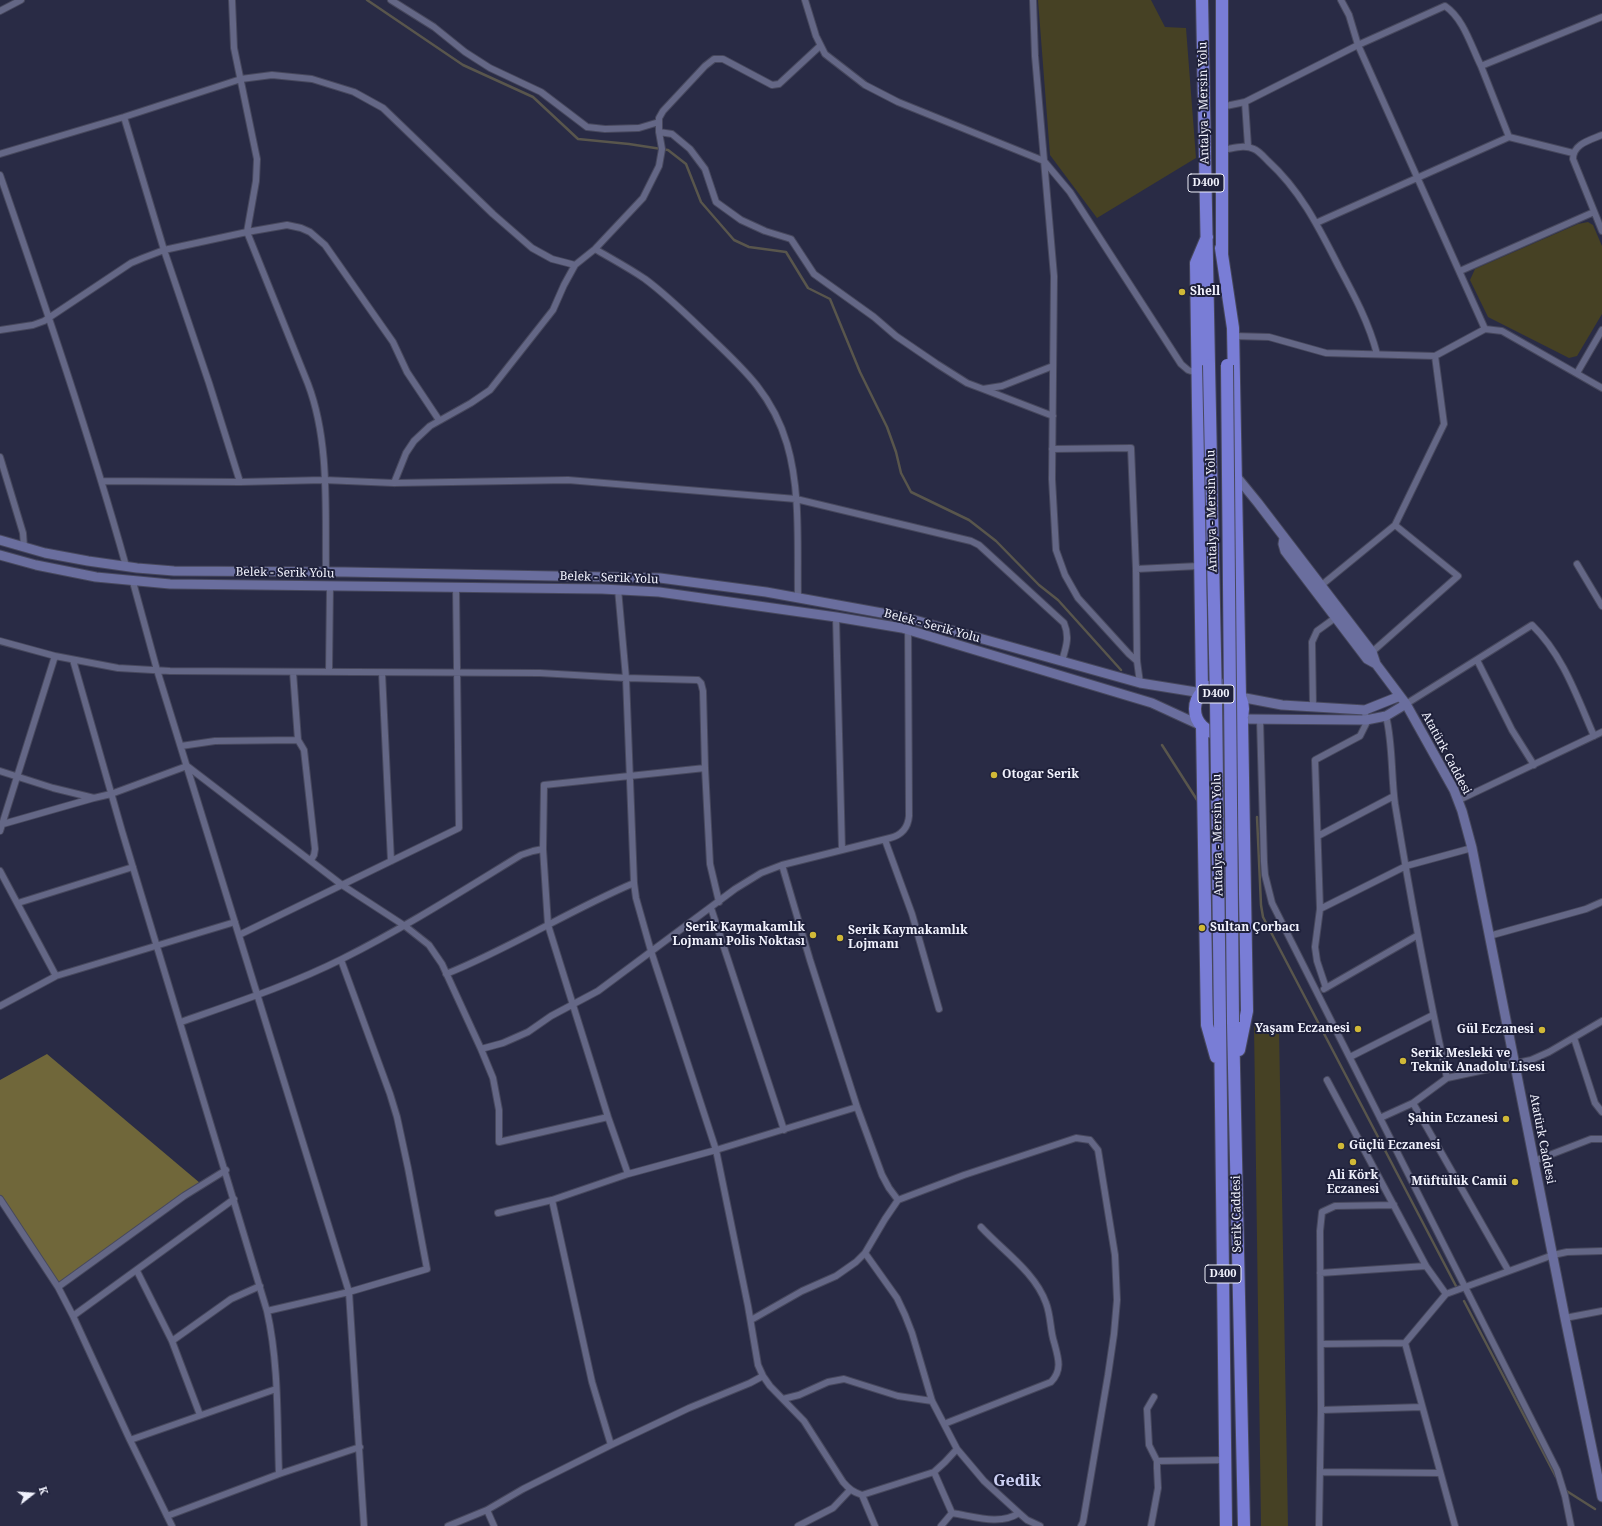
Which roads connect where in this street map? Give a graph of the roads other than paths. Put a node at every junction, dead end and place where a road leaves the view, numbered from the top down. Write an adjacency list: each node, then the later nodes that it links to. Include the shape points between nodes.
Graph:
1 (21, 0): 11 (street)
2 (232, 0): 16 (street, via 234,48)
3 (391, 0): 20 (street, via 434,27 490,68 541,92 587,127 639,128)
4 (805, 0): 14 (street)
5 (1033, 0): 28 (street, via 1034,56)
6 (1202, 0): 35 (highway, Antalya - Mersin Yolu / D400)
7 (1222, 0): 18 (highway, Antalya - Mersin Yolu / D400)
8 (1341, 0): 13 (street, via 1349,15)
9 (1450, 0): 10 (street)
10 (1445, 6): 13 (street); 15 (street, via 1459,20)
11 (0, 10)
12 (1602, 17): 15 (street)
13 (1358, 45): 17 (street); 30 (street)
14 (820, 46): 20 (street, via 779,84 772,85 723,59 714,60 663,111); 28 (street, via 825,54 882,95)
15 (1481, 66): 23 (street)
16 (241, 79): 19 (street); 34 (street, via 257,159 256,181); 39 (street, via 272,76 312,79 354,92 375,102 391,114 493,214 532,248 552,259)
17 (1245, 102): 18 (street); 24 (street)
18 (1221, 107): 25 (highway, Antalya - Mersin Yolu / D400)
19 (124, 117): 27 (street); 38 (street)
20 (659, 122): 21 (street)
21 (659, 132): 37 (street, via 662,150 659,166 643,198); 52 (street, via 672,134 690,149 704,169 716,202 741,220 791,239 814,274 937,364 967,383)
22 (1602, 135): 26 (street, via 1582,144)
23 (1509, 137): 26 (street); 30 (street)
24 (1248, 146): 25 (street); 32 (street, via 1278,170 1295,189)
25 (1221, 150): 36 (highway, Antalya - Mersin Yolu / D400)
26 (1573, 153): 31 (street)
27 (0, 154)
28 (1044, 161): 48 (street, via 1054,276); 49 (street, via 1070,192 1181,364)
29 (0, 175): 41 (street)
30 (1417, 178): 32 (street); 40 (street)
31 (1594, 212): 33 (street); 40 (street)
32 (1316, 223): 46 (street, via 1361,308)
33 (1602, 231)
34 (246, 232): 38 (street); 54 (street, via 287,225 301,228 319,238 393,342 407,372); 58 (street, via 313,397 322,432)
35 (1207, 237): 49 (highway, via 1196,263); 163 (highway, Antalya - Mersin Yolu / D400, bridge)
36 (1222, 248): 45 (highway); 164 (highway, Antalya - Mersin Yolu / D400, bridge, via 1227,365)
37 (595, 249): 39 (street); 62 (street, via 645,279 673,302 745,370 762,391 787,444)
38 (164, 250): 41 (street, via 131,263); 60 (street)
39 (575, 265): 54 (street, via 553,310 499,380 482,396)
40 (1460, 271): 42 (street)
41 (50, 319): 43 (street, via 33,325); 59 (street)
42 (1485, 329): 47 (street); 50 (street, via 1502,331)
43 (0, 330)
44 (1602, 330): 50 (street)
45 (1233, 336): 46 (street, via 1269,338 1326,353); 57 (highway)
46 (1377, 354): 47 (street)
47 (1435, 356): 63 (street, via 1444,424)
48 (1053, 366): 52 (street, via 1002,386); 53 (street)
49 (1197, 373): 69 (highway)
50 (1577, 373): 51 (street)
51 (1602, 388)
52 (983, 389): 53 (street)
53 (1053, 416): 55 (street)
54 (439, 420): 61 (street, via 414,441 406,453)
55 (1052, 449): 70 (street, via 1131,448); 89 (street, via 1054,534 1056,550 1065,575 1078,598)
56 (0, 457): 65 (street, via 23,534)
57 (1236, 476): 75 (main road, Atatürk Caddesi, via 1284,538); 100 (highway)
58 (324, 480): 60 (street); 61 (street); 71 (street)
59 (102, 481): 60 (street); 68 (street)
60 (240, 482)
61 (394, 483): 62 (street, via 568,480)
62 (796, 499): 77 (street); 88 (street, via 979,545 1064,623 1068,640)
63 (1395, 525): 75 (street); 84 (street, via 1458,576)
64 (0, 540): 65 (main road, Belek - Serik Yolu)
65 (24, 547): 68 (main road, Belek - Serik Yolu, via 45,553)
66 (0, 555): 72 (main road, Belek - Serik Yolu, via 58,570)
67 (1577, 564): 78 (street)
68 (126, 566): 71 (main road, Belek - Serik Yolu, via 174,571)
69 (1199, 566): 70 (street); 98 (highway)
70 (1136, 569): 89 (street)
71 (326, 572): 77 (main road, Belek - Serik Yolu, via 660,578)
72 (133, 582): 73 (main road, Belek - Serik Yolu); 91 (street)
73 (330, 586): 74 (main road, Belek - Serik Yolu); 93 (street)
74 (456, 587): 76 (main road, Belek - Serik Yolu); 95 (street)
75 (1318, 588): 81 (main road); 84 (main road, Atatürk Caddesi)
76 (618, 589): 79 (main road, Belek - Serik Yolu, via 659,592); 96 (street)
77 (798, 598): 80 (main road, Belek - Serik Yolu)
78 (1602, 606)
79 (836, 617): 82 (main road, Belek - Serik Yolu); 129 (street)
80 (908, 618): 82 (street); 88 (main road, Belek - Serik Yolu)
81 (1335, 618): 90 (main road, via 1367,659); 102 (street, via 1317,631 1312,642)
82 (908, 630): 108 (main road, Belek - Serik Yolu, via 1152,703); 126 (street, via 908,821 901,834)
83 (0, 641): 85 (street)
84 (1372, 652): 90 (main road, Atatürk Caddesi)
85 (55, 656): 86 (street); 118 (street)
86 (74, 660): 91 (street, via 118,668); 119 (street)
87 (1477, 660): 101 (street); 110 (street, via 1532,625 1555,652); 113 (street, via 1512,730)
88 (1062, 661): 97 (main road, Belek - Serik Yolu)
89 (1137, 661): 97 (street)
90 (1376, 664): 99 (main road, Atatürk Caddesi)
91 (157, 670): 92 (street); 112 (street)
92 (293, 672): 93 (street); 111 (street)
93 (329, 672): 94 (street)
94 (382, 673): 95 (street); 131 (street)
95 (458, 673): 96 (street); 131 (street, via 459,828)
96 (626, 678): 115 (street, via 698,680 701,683); 117 (street)
97 (1140, 683): 98 (main road, Belek - Serik Yolu)
98 (1202, 693): 100 (highway, via 1214,685 1222,685 1236,691); 108 (highway, via 1195,706)
99 (1400, 696): 101 (main road, Atatürk Caddesi); 103 (main road)
100 (1240, 697): 102 (main road, via 1282,705); 105 (highway, via 1243,704)
101 (1406, 704): 104 (main road, Atatürk Caddesi); 122 (main road, Atatürk Caddesi)
102 (1313, 707): 103 (main road)
103 (1365, 710): 107 (street)
104 (1386, 716): 107 (main road, Atatürk Caddesi); 120 (street)
105 (1242, 719): 106 (main road, Atatürk Caddesi); 108 (highway, via 1234,728 1224,733 1212,732); 169 (highway, via 1247,1011)
106 (1260, 720): 107 (main road, Atatürk Caddesi); 155 (street, via 1264,862 1268,889 1279,918)
107 (1366, 720): 125 (street, via 1357,739 1315,760)
108 (1202, 726): 170 (highway, via 1207,1025)
109 (1602, 732): 110 (street)
110 (1594, 736): 113 (street)
111 (298, 740): 112 (street, via 215,741); 130 (street, via 304,750 308,780 314,849)
112 (181, 746): 114 (street)
113 (1534, 765): 122 (street)
114 (187, 766): 119 (street); 130 (street); 143 (street)
115 (705, 768): 117 (street); 138 (street, via 710,864)
116 (0, 770): 118 (street)
117 (629, 776): 128 (street, via 544,785); 136 (street)
118 (17, 777): 121 (street); 123 (street)
119 (111, 794): 121 (street); 134 (street)
120 (1394, 796): 125 (street); 133 (street)
121 (94, 798): 123 (street)
122 (1459, 800): 127 (main road, Atatürk Caddesi)
123 (3, 824): 124 (street)
124 (0, 832)
125 (1318, 836): 142 (street)
126 (885, 840): 129 (street); 159 (street, via 912,914)
127 (1472, 848): 133 (street); 148 (main road, Atatürk Caddesi)
128 (543, 849): 144 (street); 145 (street, via 521,855)
129 (842, 850): 132 (street)
130 (311, 860): 137 (street)
131 (391, 861): 137 (street)
132 (782, 865): 138 (street, via 761,873); 174 (street)
133 (1406, 866): 142 (street); 147 (street)
134 (133, 867): 140 (street); 149 (street)
135 (0, 871): 140 (street)
136 (634, 883): 144 (street); 150 (street)
137 (342, 885): 145 (street); 146 (street)
138 (719, 902): 141 (street)
139 (1602, 902): 148 (street, via 1586,909)
140 (18, 903): 153 (street)
141 (712, 908): 150 (street); 178 (street)
142 (1320, 909): 154 (street, via 1315,946 1317,962)
143 (235, 922): 146 (street); 149 (street)
144 (548, 925): 152 (street, via 497,952); 157 (street)
145 (406, 926): 151 (street); 152 (street, via 429,945)
146 (239, 935): 156 (street)
147 (1418, 935): 154 (street); 160 (street)
148 (1488, 936): 168 (main road, Atatürk Caddesi)
149 (158, 946): 153 (street); 162 (street)
150 (651, 951): 157 (street, via 598,991); 180 (street)
151 (341, 960): 156 (street); 201 (street, via 397,1118 427,1269)
152 (446, 974): 166 (street)
153 (56, 976): 158 (street)
154 (1326, 988): 155 (street)
155 (1318, 993): 167 (street)
156 (257, 996): 162 (street); 201 (street)
157 (572, 1005): 166 (street, via 515,1038); 176 (street, via 580,1023)
158 (0, 1006)
159 (940, 1009)
160 (1433, 1015): 167 (street); 171 (street)
161 (1602, 1021): 165 (street)
162 (181, 1022): 182 (street)
163 (1220, 1022): 170 (highway, Serik Caddesi / D400)
164 (1233, 1022): 169 (highway, Serik Caddesi / D400)
165 (1574, 1038): 168 (street, via 1540,1057); 175 (street, via 1595,1103)
166 (481, 1049): 176 (street, via 493,1078 498,1100 498,1142)
167 (1350, 1057): 177 (street)
168 (1515, 1064): 171 (street); 181 (main road, Atatürk Caddesi)
169 (1234, 1070): 253 (highway, Serik Caddesi / D400)
170 (1221, 1071): 224 (highway, Serik Caddesi / D400)
171 (1447, 1078): 173 (street)
172 (1327, 1080): 188 (street)
173 (1413, 1102): 177 (street); 195 (street)
174 (857, 1107): 178 (street); 187 (street, via 882,1175)
175 (1602, 1112)
176 (608, 1117): 183 (street)
177 (1380, 1118): 200 (street)
178 (784, 1130): 180 (street)
179 (1602, 1139): 181 (street, via 1591,1139)
180 (716, 1150): 183 (street); 207 (street)
181 (1534, 1161): 193 (main road, Atatürk Caddesi)
182 (226, 1170): 185 (street); 199 (street, via 184,1196)
183 (628, 1174): 186 (street)
184 (0, 1199): 199 (street)
185 (234, 1199): 196 (street); 198 (street)
186 (552, 1200): 189 (street); 221 (street, via 594,1389)
187 (898, 1200): 192 (street); 249 (street, via 1076,1138 1090,1140 1098,1150 1115,1255 1117,1300 1108,1375 1084,1522)
188 (1394, 1205): 194 (street); 197 (street, via 1335,1206 1322,1212)
189 (498, 1213)
190 (982, 1227): 219 (street, via 1024,1269 1043,1295 1059,1367 1051,1382)
191 (1602, 1251): 193 (street)
192 (865, 1253): 207 (street, via 847,1269); 215 (street, via 897,1298 905,1315)
193 (1553, 1255): 195 (street); 206 (main road, Atatürk Caddesi)
194 (1426, 1266): 197 (street); 202 (street)
195 (1508, 1270): 200 (street)
196 (137, 1271): 205 (street); 208 (street)
197 (1320, 1273): 209 (street)
198 (260, 1286): 203 (street); 208 (street, via 231,1299)
199 (58, 1287): 205 (street)
200 (1465, 1287): 202 (street); 256 (street, via 1557,1470)
201 (349, 1292): 203 (street); 222 (street)
202 (1446, 1294): 210 (street)
203 (267, 1311): 212 (street, via 274,1344)
204 (1602, 1311): 206 (street)
205 (73, 1316): 220 (street)
206 (1565, 1318): 225 (main road, Atatürk Caddesi)
207 (751, 1320): 211 (street, via 758,1365)
208 (172, 1341): 218 (street)
209 (1321, 1344): 210 (street); 217 (street)
210 (1405, 1344): 216 (street)
211 (763, 1376): 214 (street); 221 (street)
212 (276, 1389): 218 (street); 230 (street)
213 (1154, 1397): 226 (street, via 1146,1409 1149,1445)
214 (784, 1399): 215 (street, via 828,1382 844,1379 898,1396); 231 (street, via 804,1421 842,1482)
215 (932, 1401): 219 (street)
216 (1422, 1406): 217 (street); 229 (street)
217 (1321, 1410): 228 (street)
218 (200, 1415): 220 (street)
219 (944, 1424): 223 (street)
220 (130, 1440): 238 (street)
221 (612, 1445): 235 (street, via 523,1489)
222 (360, 1447): 230 (street); 241 (street)
223 (957, 1449): 227 (street); 237 (street, via 984,1481)
224 (1224, 1460): 226 (street); 234 (highway, Serik Caddesi / D400)
225 (1598, 1460): 233 (main road, Atatürk Caddesi)
226 (1157, 1461): 250 (street, via 1158,1488)
227 (934, 1472): 232 (street); 236 (street)
228 (1320, 1472): 229 (street); 254 (street)
229 (1440, 1473): 255 (street)
230 (279, 1474): 238 (street)
231 (850, 1490): 232 (street); 244 (street, via 833,1508)
232 (862, 1495): 245 (street)
233 (1602, 1497)
234 (1226, 1505): 251 (highway, Serik Caddesi / D400); 252 (highway)
235 (487, 1510): 242 (street); 243 (street)
236 (952, 1513): 237 (street, via 1000,1520); 246 (street)
237 (1018, 1513): 239 (street)
238 (167, 1516): 240 (street)
239 (1027, 1520): 247 (street); 248 (street)
240 (172, 1526)
241 (364, 1526)
242 (448, 1526)
243 (494, 1526)
244 (798, 1526)
245 (875, 1526)
246 (941, 1526)
247 (1030, 1526)
248 (1040, 1526)
249 (1081, 1526)
250 (1151, 1526)
251 (1226, 1526)
252 (1232, 1526)
253 (1244, 1526)
254 (1319, 1526)
255 (1454, 1526)
256 (1570, 1526)

